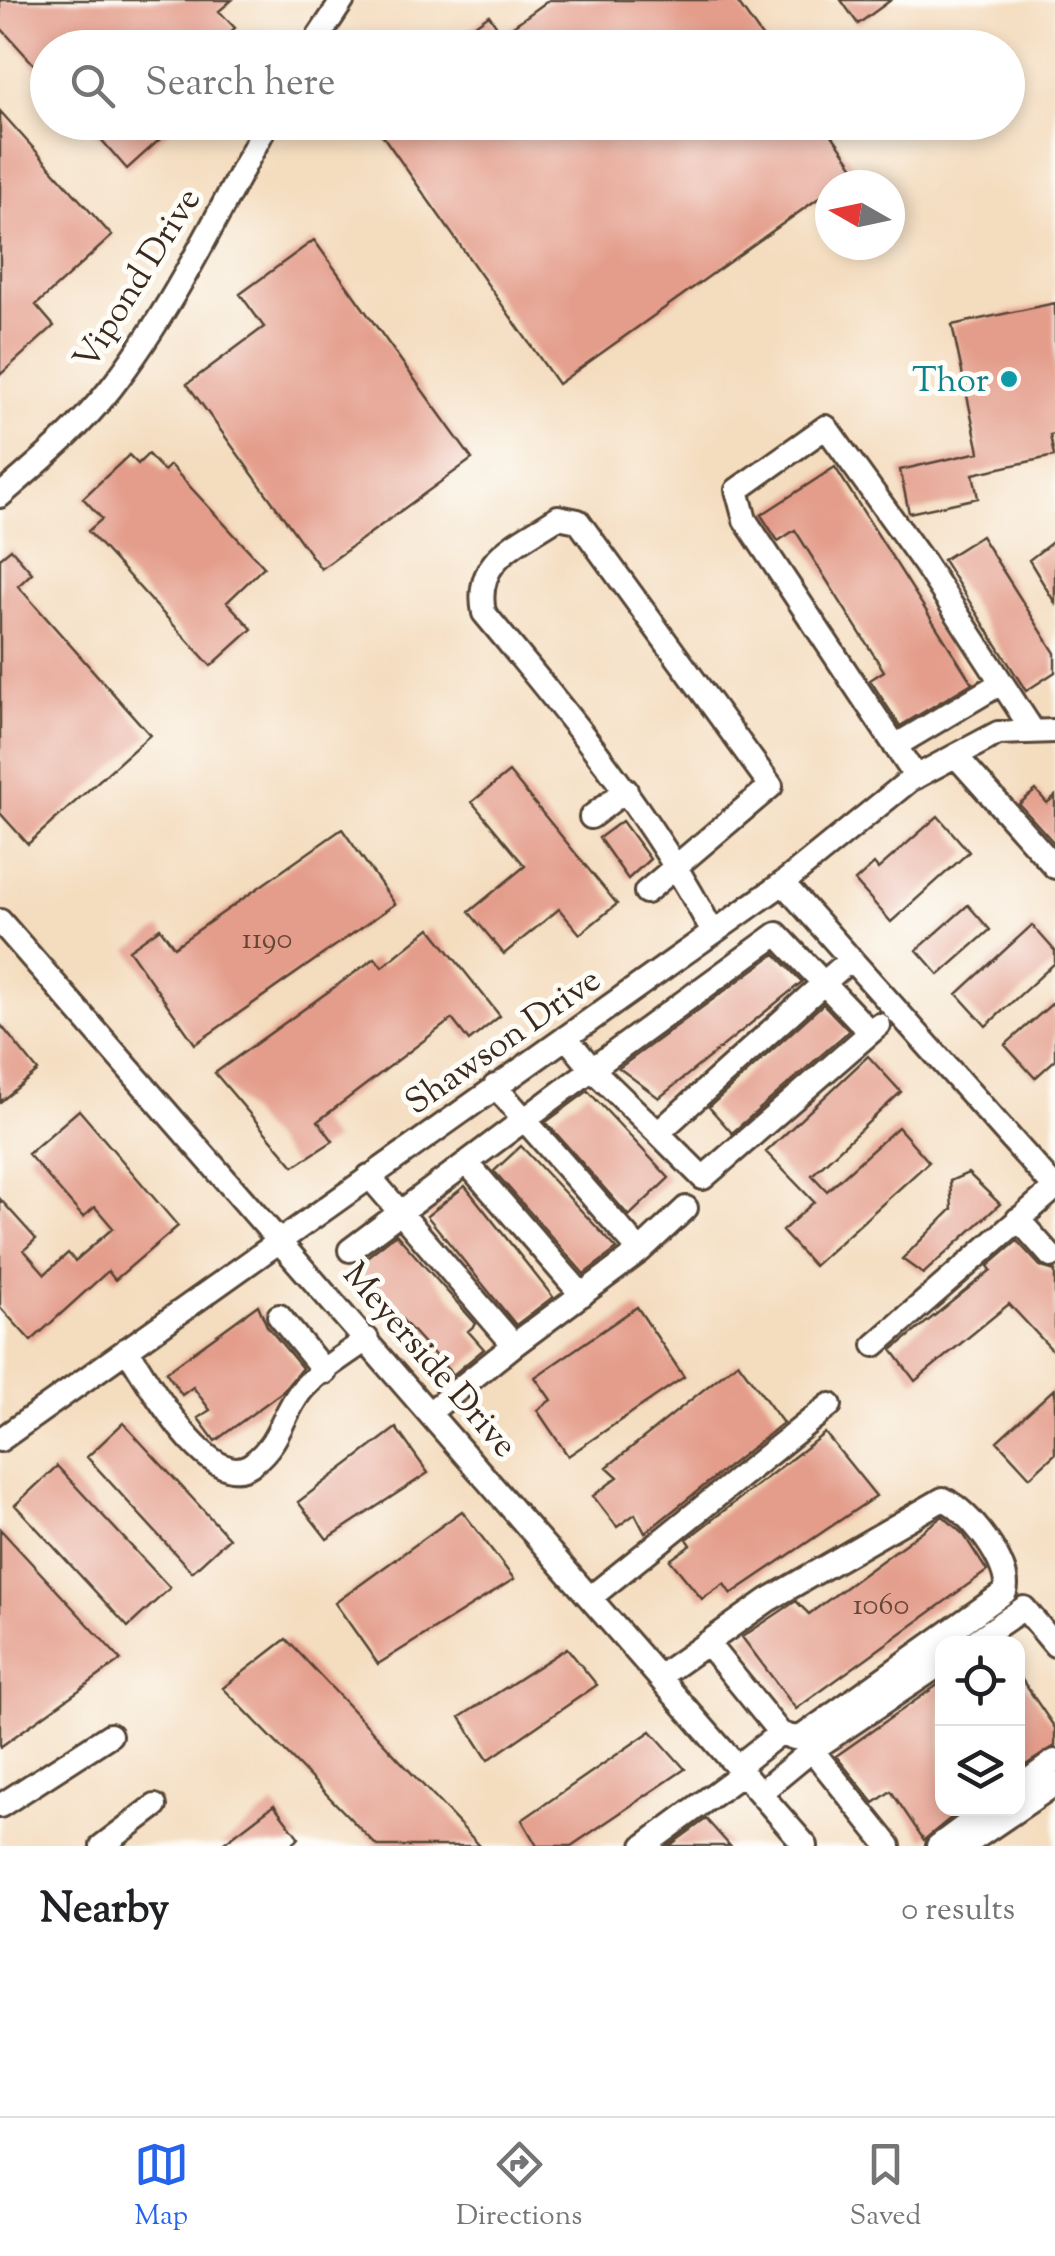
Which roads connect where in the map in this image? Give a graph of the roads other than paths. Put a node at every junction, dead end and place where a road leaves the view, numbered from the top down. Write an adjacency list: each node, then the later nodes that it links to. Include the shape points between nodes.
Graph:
1 (343, 0): 2 (street)
2 (323, 30)
3 (258, 140): 4 (street, Vipond Drive, via 112,387 62,444)
4 (0, 496)
5 (1001, 683): 6 (street); 7 (street); 7 (street, via 826,428 738,490 746,520)
6 (1044, 731): 8 (street, Shawson Drive, via 998,733)
7 (895, 746): 9 (street)
8 (956, 756): 9 (street, Shawson Drive); 13 (street)
9 (916, 777): 14 (street, Shawson Drive)
10 (626, 790): 11 (street); 12 (street); 12 (street, via 484,613 480,589 490,564 558,517 578,521 771,786)
11 (591, 817)
12 (678, 866): 15 (street); 17 (street)
13 (1055, 867)
14 (783, 883): 17 (street, Shawson Drive); 18 (street)
15 (646, 892)
16 (0, 921): 33 (street, Meyerside Drive, via 168,1119)
17 (713, 932): 22 (street, Shawson Drive)
18 (851, 959): 19 (street); 20 (street)
19 (825, 982): 21 (street); 23 (street, via 777,934); 26 (street)
20 (896, 1010): 21 (street); 29 (street)
21 (870, 1032): 26 (street, via 704,1178)
22 (566, 1038): 23 (street); 24 (street, Shawson Drive)
23 (592, 1070): 25 (street); 26 (street)
24 (495, 1086): 25 (street); 28 (street, Shawson Drive)
25 (526, 1122): 27 (street); 35 (street)
26 (658, 1133)
27 (468, 1164): 31 (street); 37 (street)
28 (369, 1176): 31 (street); 33 (street, Shawson Drive)
29 (1055, 1188): 32 (street)
30 (686, 1208): 35 (street)
31 (400, 1212): 34 (street); 40 (street)
32 (1018, 1220): 36 (street); 41 (street)
33 (280, 1238): 39 (street, Meyerside Drive); 42 (street, Shawson Drive)
34 (350, 1250)
35 (640, 1251): 37 (street)
36 (1051, 1256)
37 (582, 1295): 40 (street)
38 (279, 1316): 43 (street)
39 (367, 1339): 43 (street); 45 (street, Meyerside Drive)
40 (514, 1345): 45 (street)
41 (875, 1345)
42 (127, 1348): 43 (street, via 173,1420 220,1468 234,1471 250,1466 280,1437 300,1391); 46 (street, Shawson Drive)
43 (325, 1372)
44 (830, 1405): 47 (street)
45 (430, 1412): 47 (street, Meyerside Drive)
46 (0, 1440)
47 (591, 1597): 52 (street, Meyerside Drive)
48 (983, 1636): 50 (street, via 1024,1608)
49 (707, 1643): 52 (street); 53 (street); 53 (street, via 943,1499 955,1503 1003,1562 1005,1592 803,1736)
50 (1055, 1644)
51 (935, 1668): 55 (street)
52 (660, 1677): 57 (street, Meyerside Drive)
53 (780, 1734): 57 (street)
54 (110, 1735): 61 (street)
55 (812, 1750): 60 (street); 67 (street)
56 (1055, 1761): 58 (street)
57 (740, 1770): 60 (street, Meyerside Drive); 65 (street)
58 (1025, 1783)
59 (1055, 1784): 69 (street)
60 (760, 1793): 66 (street, Meyerside Drive)
61 (0, 1806)
62 (156, 1806): 64 (street)
63 (979, 1816): 68 (street)
64 (102, 1846)
65 (644, 1846)
66 (806, 1846)
67 (889, 1846)
68 (938, 1846)
69 (964, 1846)

